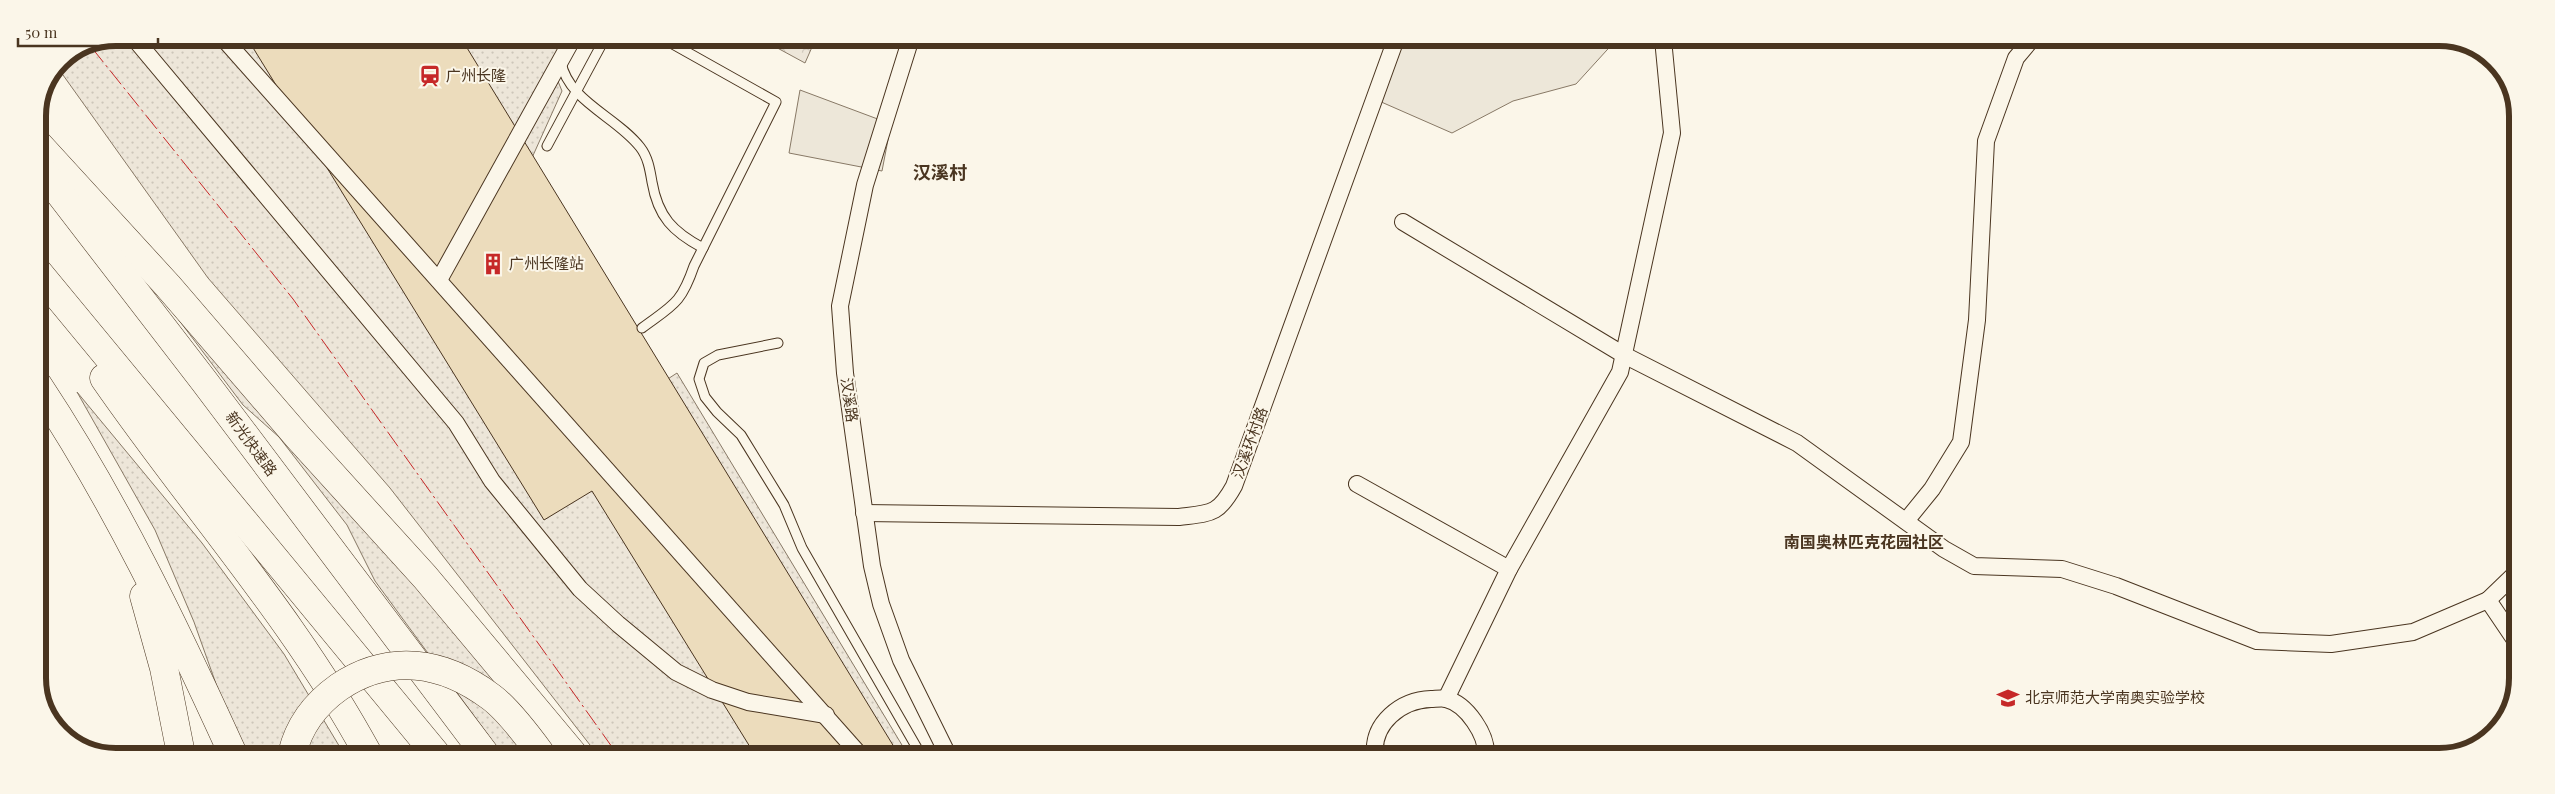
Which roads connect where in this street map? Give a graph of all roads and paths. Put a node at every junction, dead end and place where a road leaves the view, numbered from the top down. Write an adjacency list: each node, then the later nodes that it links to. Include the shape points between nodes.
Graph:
1 (141, 46): 34 (street, via 456,423 492,481 580,589 676,672 712,690 748,702)
2 (230, 46): 17 (street)
3 (568, 46): 10 (street)
4 (601, 46): 11 (lane)
5 (676, 46): 16 (lane, via 776,102)
6 (908, 46): 25 (street, 汉溪路, via 865,185 840,306 845,373)
7 (1393, 46): 25 (street, 汉溪环村路, via 1234,486 1224,505 1209,514 1179,517)
8 (1665, 46): 22 (street, via 1672,133)
9 (2026, 46): 26 (street, via 2016,58 1986,141 1977,320 1961,442 1932,489)
10 (561, 59): 11 (lane, via 563,72); 17 (street)
11 (576, 91): 12 (lane); 16 (lane, via 635,140 644,152 654,195 668,225 683,238)
12 (547, 146)
13 (46, 153): 32 (highway, via 425,577)
14 (46, 174): 40 (highway, 新光快速路)
15 (1403, 222): 22 (street)
16 (703, 248): 20 (lane, via 678,302)
17 (439, 280): 34 (street)
18 (46, 282): 19 (highway)
19 (58, 296): 38 (highway, via 94,363 312,660); 39 (highway)
20 (642, 328)
21 (778, 343): 45 (lane, via 718,355 704,363 699,379 705,397 741,435 784,505 802,548)
22 (1624, 355): 26 (street, via 1797,443); 28 (street, via 1620,372)
23 (46, 398): 27 (highway)
24 (1357, 484): 28 (street)
25 (864, 513): 46 (street, 汉溪路, via 881,604 901,660)
26 (1906, 521): 30 (street, via 1974,566 2062,569 2116,586 2257,641 2331,644 2413,632)
27 (129, 539): 35 (highway, via 164,668); 36 (highway)
28 (1509, 569): 33 (street)
29 (2509, 580): 30 (street)
30 (2488, 600): 31 (street)
31 (2509, 631)
32 (509, 678): 42 (highway); 43 (highway)
33 (1446, 699): 47 (street, via 1421,700 1403,706 1388,717 1378,733); 48 (street, via 1471,717 1482,732)
34 (826, 716): 44 (street)
35 (180, 748)
36 (230, 748)
37 (294, 748): 41 (highway, bridge, via 305,720 327,696 362,673 397,665 440,670 475,686 493,698)
38 (365, 748)
39 (431, 748)
40 (480, 748)
41 (537, 748)
42 (547, 748)
43 (568, 748)
44 (854, 748)
45 (917, 748)
46 (945, 748)
47 (1376, 748)
48 (1485, 748)

